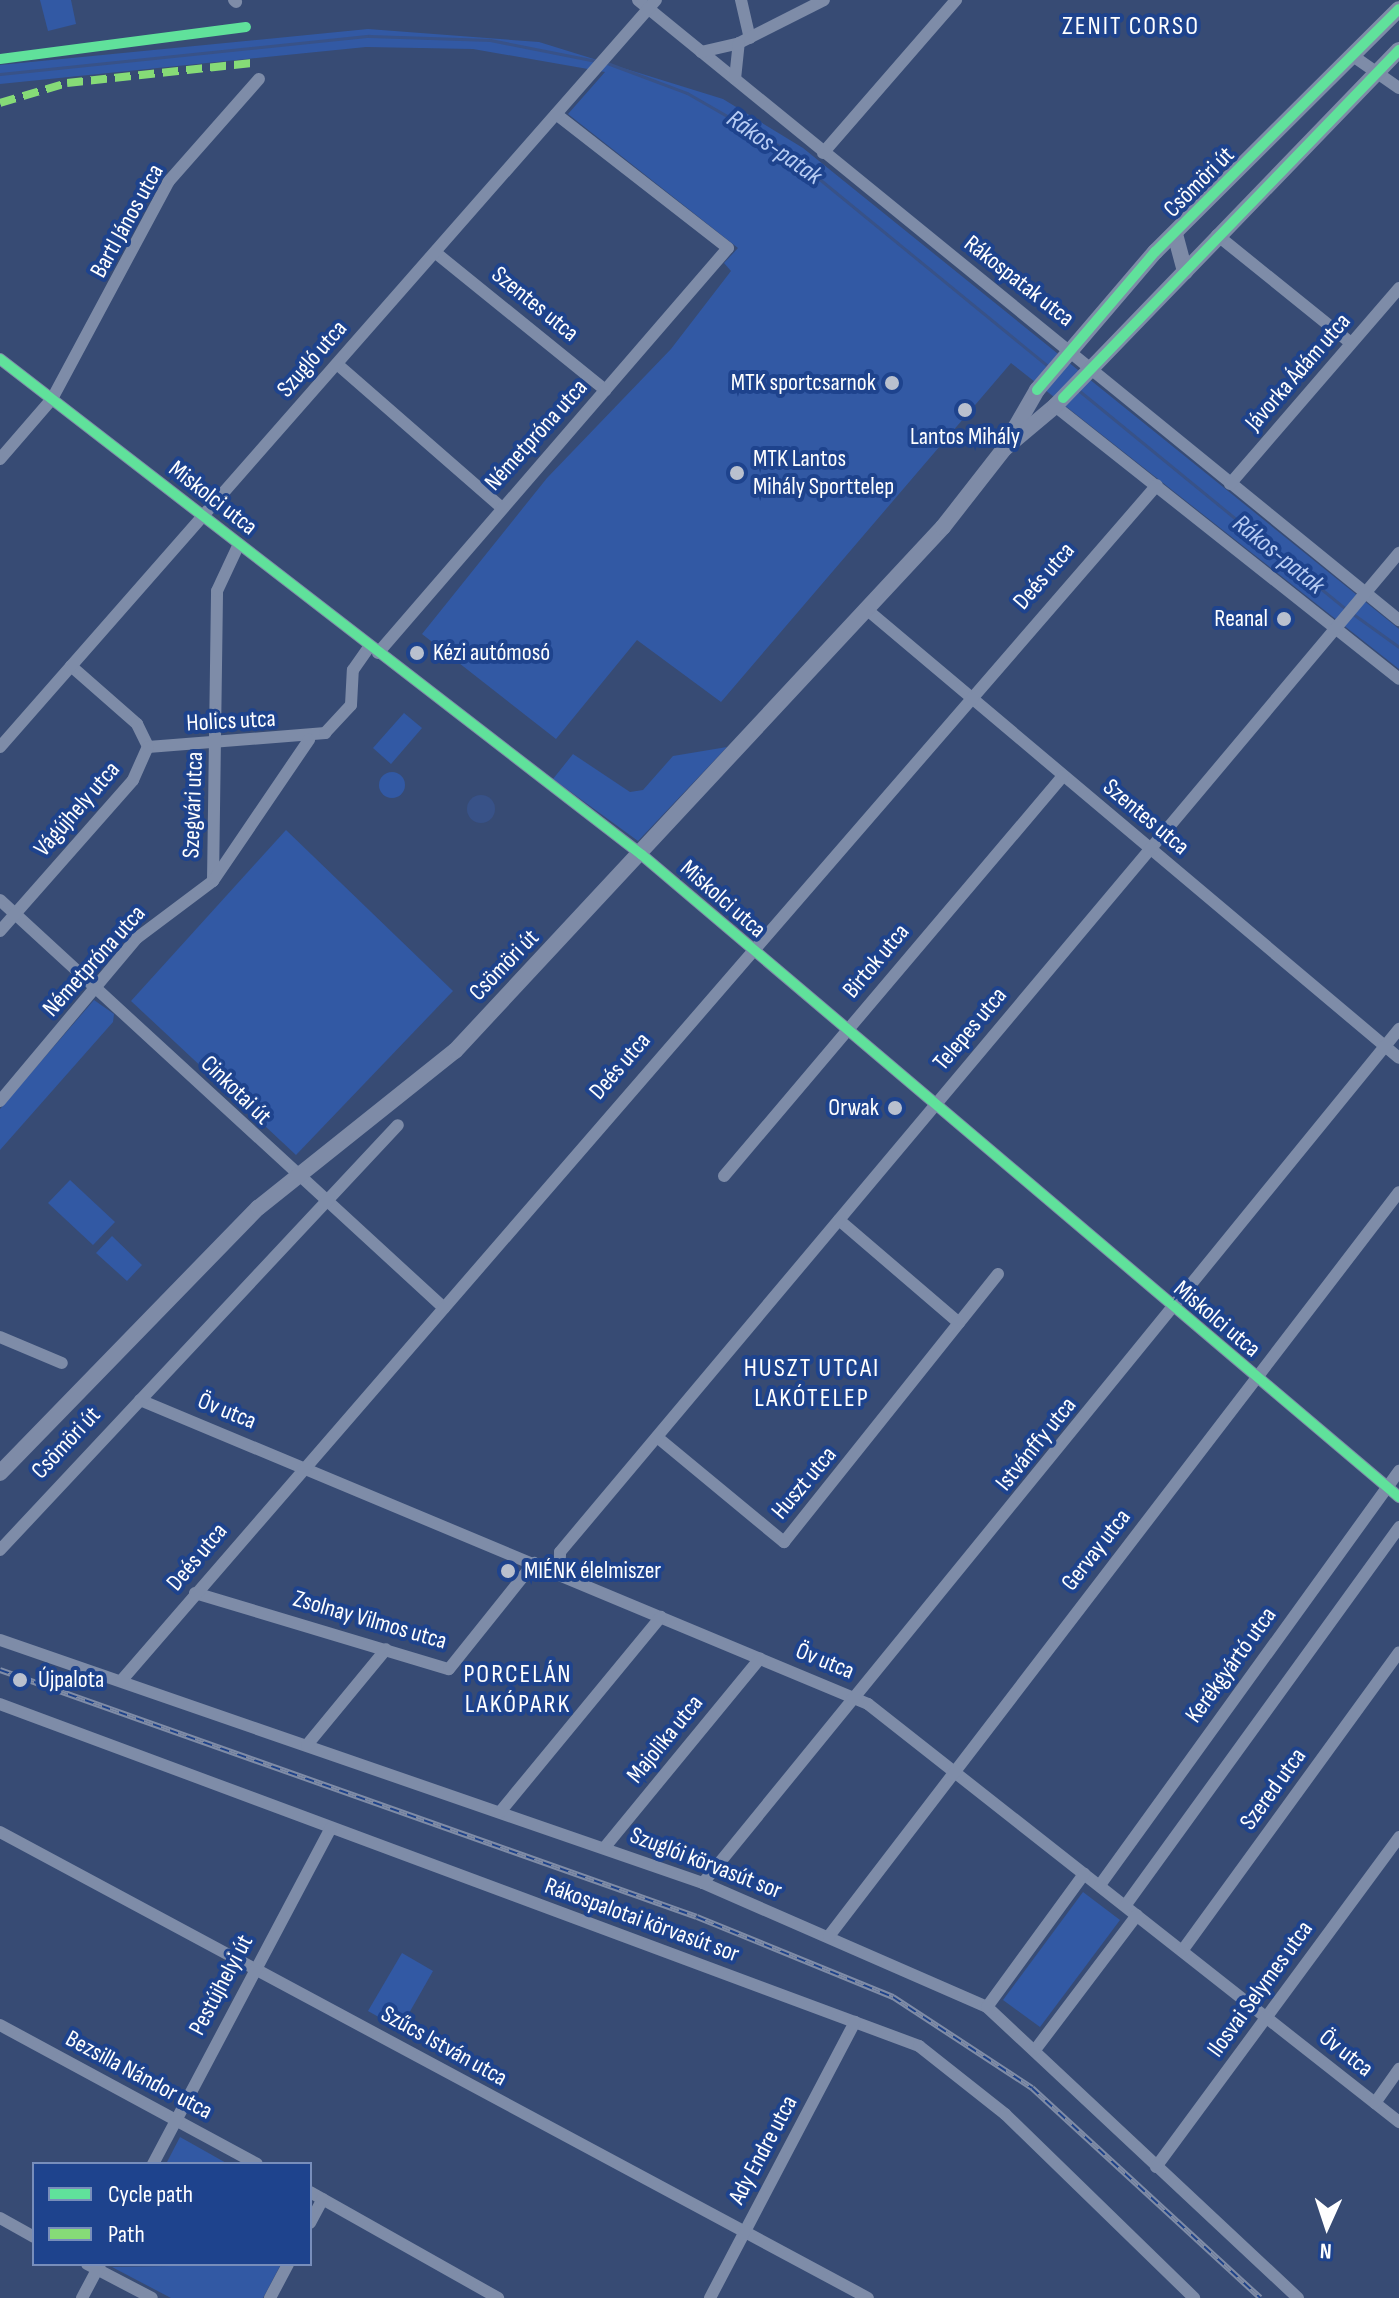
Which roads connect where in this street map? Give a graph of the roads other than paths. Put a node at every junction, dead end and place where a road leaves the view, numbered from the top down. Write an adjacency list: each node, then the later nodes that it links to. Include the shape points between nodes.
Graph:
1 (741, 0): 6 (street)
2 (824, 0): 6 (street)
3 (956, 0): 15 (street)
4 (647, 3): 8 (street, Rákospatak utca); 14 (street, Szugló utca)
5 (1399, 9): 9 (main road, Csömöri út)
6 (745, 41): 8 (street); 12 (street)
7 (1399, 50): 10 (main road, Csömöri út)
8 (701, 52): 12 (street, Rákospatak utca)
9 (1353, 56): 10 (street); 16 (main road, Csömöri út)
10 (1377, 73): 13 (street); 17 (main road, Csömöri út)
11 (259, 79): 28 (street, Bartl János utca, via 169,181)
12 (735, 79): 15 (street, Rákospatak utca)
13 (1399, 88)
14 (556, 114): 19 (street, Szugló utca); 27 (street, Németpróna utca, via 728,248)
15 (823, 153): 23 (street, Rákospatak utca)
16 (1175, 234): 18 (main road); 20 (main road); 23 (main road, Csömöri út)
17 (1217, 235): 18 (main road, Csömöri út); 22 (street)
18 (1203, 249): 20 (main road, Csömöri út)
19 (436, 253): 25 (street, Szugló utca); 27 (street, Szentes utca)
20 (1185, 272): 26 (main road, Csömöri út)
21 (1399, 288): 22 (street, Jávorka Ádám utca)
22 (1351, 343): 32 (street, Jávorka Ádám utca)
23 (1072, 351): 26 (street, Rákospatak utca); 30 (main road, Csömöri út, via 1037,390)
24 (0, 359): 28 (street, Miskolci utca)
25 (337, 364): 34 (street); 35 (street, Szugló utca)
26 (1088, 372): 29 (main road, Csömöri út); 32 (street, Rákospatak utca)
27 (605, 390): 34 (street, Németpróna utca)
28 (52, 399): 31 (street, Bartl János utca); 35 (street, Miskolci utca)
29 (1059, 402): 30 (main road, Csömöri út); 33 (street)
30 (1004, 449): 39 (main road, Csömöri út)
31 (0, 459)
32 (1230, 484): 38 (street, Rákospatak utca)
33 (1157, 485): 41 (street); 45 (street, Deés utca)
34 (500, 506): 42 (street, Németpróna utca)
35 (203, 516): 36 (street, Miskolci utca); 43 (street, Szugló utca)
36 (239, 544): 42 (street, Miskolci utca); 47 (street, Szegvári utca, via 217,591)
37 (1399, 553): 38 (street, Telepes utca)
38 (1360, 600): 40 (street, Rákospatak utca); 41 (street, Telepes utca)
39 (865, 608): 45 (street, Szentes utca); 52 (main road, Csömöri út)
40 (1399, 620)
41 (1338, 626): 44 (street); 51 (street, Telepes utca)
42 (374, 650): 46 (street, Holics utca, via 353,670 345,716); 52 (street, Miskolci utca)
43 (71, 666): 48 (street, Szugló utca); 49 (street, via 137,724)
44 (1399, 679)
45 (970, 696): 50 (street, Szentes utca); 57 (street, Deés utca)
46 (309, 740): 47 (street, Holics utca); 53 (street, Németpróna utca)
47 (217, 743): 49 (street, Holics utca); 53 (street, Szegvári utca)
48 (0, 747)
49 (148, 747): 55 (street, Vágújhely utca, via 133,780)
50 (1063, 776): 51 (street, Szentes utca); 60 (street, Birtok utca)
51 (1150, 849): 61 (street, Szentes utca); 64 (street, Telepes utca)
52 (642, 855): 57 (street, Miskolci utca); 67 (main road, Csömöri út, via 455,1051)
53 (213, 881): 58 (street, Németpróna utca, via 137,938)
54 (0, 900): 55 (street, Cinkotai út)
55 (15, 914): 56 (street, Vágújhely utca); 58 (street, Cinkotai út)
56 (0, 931)
57 (750, 949): 60 (street, Miskolci utca); 72 (street, Deés utca)
58 (95, 988): 63 (street, Németpróna utca); 67 (street, Cinkotai út)
59 (1399, 1029): 61 (street, Istvánffy utca)
60 (846, 1031): 64 (street, Miskolci utca); 66 (street, Birtok utca)
61 (1385, 1046): 62 (street, Szentes utca); 73 (street, Istvánffy utca)
62 (1399, 1058)
63 (0, 1101)
64 (933, 1107): 70 (street, Telepes utca); 73 (street, Miskolci utca)
65 (398, 1125): 69 (street, Csömöri út)
66 (724, 1176)
67 (299, 1177): 69 (street, Cinkotai út); 82 (main road, Csömöri út, via 236,1228)
68 (1399, 1192): 77 (street, Gervay utca)
69 (324, 1200): 72 (street, Cinkotai út); 78 (street, Csömöri út)
70 (839, 1220): 74 (street); 79 (street, Telepes utca)
71 (998, 1274): 74 (street, Huszt utca)
72 (444, 1308): 80 (street, Deés utca)
73 (1173, 1309): 77 (street, Miskolci utca); 96 (street, Istvánffy utca)
74 (959, 1323): 79 (street, Huszt utca, via 784,1542)
75 (0, 1337): 76 (street)
76 (62, 1363)
77 (1256, 1377): 83 (street, Miskolci utca); 99 (street, Gervay utca)
78 (140, 1400): 80 (street, Öv utca); 86 (street, Csömöri út)
79 (657, 1437): 88 (street, Telepes utca, via 560,1552)
80 (303, 1466): 87 (street, Öv utca); 89 (street, Deés utca)
81 (1399, 1471): 83 (street, Kerékgyártó utca)
82 (0, 1473)
83 (1388, 1486): 84 (street, Miskolci utca); 107 (street, Kerékgyártó utca)
84 (1399, 1497)
85 (1399, 1527): 108 (street)
86 (0, 1550)
87 (534, 1563): 88 (street, Öv utca); 92 (street, Zsolnay Vilmos utca, via 449,1669)
88 (559, 1574): 90 (street, Öv utca)
89 (195, 1593): 92 (street, Zsolnay Vilmos utca); 95 (street, Deés utca)
90 (661, 1617): 94 (street, Öv utca); 100 (street)
91 (0, 1640): 95 (street, Szuglói körvasút sor)
92 (386, 1649): 98 (street)
93 (1399, 1652): 111 (street, Szered utca)
94 (760, 1658): 96 (street, Öv utca); 104 (street, Majolika utca)
95 (121, 1681): 98 (street, Szuglói körvasút sor)
96 (855, 1698): 99 (street, Öv utca); 106 (street, Istvánffy utca)
97 (0, 1704): 101 (street, Rákospalotai körvasút sor)
98 (307, 1745): 100 (street, Szuglói körvasút sor)
99 (953, 1771): 105 (street, Öv utca); 110 (street, Gervay utca)
100 (500, 1812): 104 (street, Szuglói körvasút sor)
101 (331, 1828): 112 (street, Pestújhelyi út); 115 (street, Rákospalotai körvasút sor)
102 (0, 1832): 112 (street, Szűcs István utca)
103 (1399, 1837): 114 (street, Ilosvai Selymes utca)
104 (605, 1847): 106 (street, Szuglói körvasút sor)
105 (1084, 1874): 107 (street, Öv utca); 113 (street)
106 (703, 1883): 110 (street, Szuglói körvasút sor)
107 (1100, 1885): 108 (street, Öv utca)
108 (1125, 1906): 109 (street, Öv utca)
109 (1137, 1915): 111 (street, Öv utca); 117 (street)
110 (829, 1936): 113 (street, Szuglói körvasút sor)
111 (1182, 1951): 114 (street, Öv utca)
112 (255, 1968): 120 (street, Pestújhelyi út); 129 (street, Szűcs István utca)
113 (987, 2007): 117 (street, Szuglói körvasút sor)
114 (1266, 2018): 119 (street, Öv utca); 124 (street, Ilosvai Selymes utca)
115 (855, 2022): 129 (street, Ady Endre utca); 139 (street, Rákospalotai körvasút sor, via 928,2051 976,2089)
116 (0, 2025): 120 (street, Bezsilla Nándor utca)
117 (1035, 2050): 124 (street, Szuglói körvasút sor)
118 (1399, 2069): 119 (street)
119 (1375, 2103): 121 (street, Öv utca)
120 (176, 2120): 122 (street, Pestújhelyi út); 123 (street, Bezsilla Nándor utca)
121 (1399, 2122)
122 (154, 2162)
123 (253, 2162)
124 (1156, 2167): 140 (street, Szuglói körvasút sor)
125 (312, 2193): 126 (street)
126 (323, 2199): 128 (street); 136 (street)
127 (0, 2218): 130 (street)
128 (312, 2219)
129 (744, 2234): 137 (street, Ady Endre utca); 138 (street, Szűcs István utca)
130 (32, 2236)
131 (95, 2266): 133 (street); 134 (street)
132 (287, 2266): 135 (street)
133 (82, 2298)
134 (152, 2298)
135 (270, 2298)
136 (498, 2298)
137 (710, 2298)
138 (868, 2298)
139 (1194, 2298)
140 (1298, 2298)

